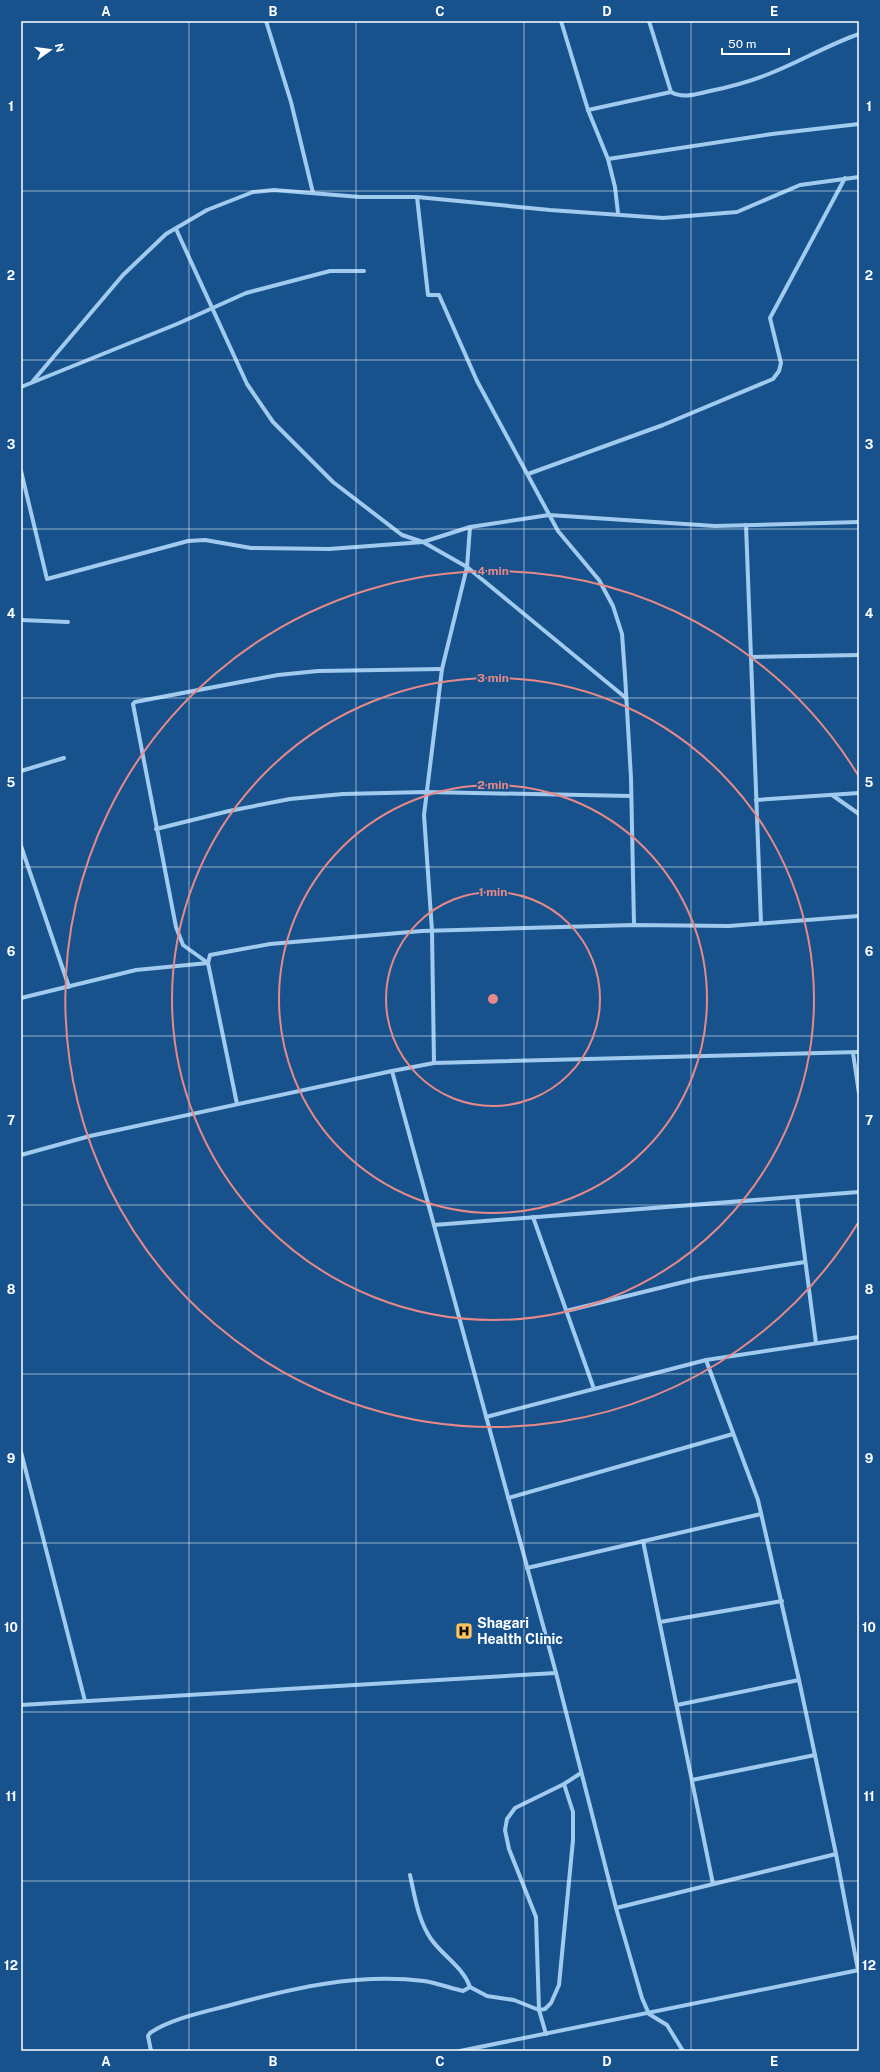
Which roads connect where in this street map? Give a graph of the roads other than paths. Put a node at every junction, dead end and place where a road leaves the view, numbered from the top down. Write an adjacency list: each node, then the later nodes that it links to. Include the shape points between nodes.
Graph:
1 (266, 21): 11 (street, via 291,102)
2 (561, 21): 6 (street)
3 (649, 21): 5 (street)
4 (859, 34): 5 (street, via 740,85 690,96 678,96)
5 (671, 92): 6 (street)
6 (588, 110): 8 (street)
7 (859, 124): 8 (street, via 772,134)
8 (608, 159): 13 (street)
9 (859, 177): 10 (street)
10 (845, 178): 13 (street, via 800,185 737,212 663,218); 20 (street, via 770,318 780,363 779,371 773,378 663,425)
11 (313, 193): 12 (street, via 360,197); 14 (street, via 274,190 253,192 207,210)
12 (417, 197): 13 (street); 20 (street, via 428,295 439,295 477,381)
13 (618, 214)
14 (176, 228): 16 (street); 17 (street, via 166,234 123,275)
15 (364, 271): 16 (street, via 330,271 299,278 246,293)
16 (213, 308): 17 (street); 25 (street, via 247,384 274,422 333,482 402,535)
17 (33, 381): 18 (street)
18 (21, 387)
19 (21, 471): 25 (street, via 47,579 188,541 205,540 251,548 329,549)
20 (528, 474): 21 (street)
21 (549, 515): 23 (street, via 715,526); 24 (street); 32 (street, via 558,532 599,580 614,606 622,634)
22 (859, 522): 23 (street)
23 (746, 525): 30 (street)
24 (470, 527): 25 (street); 26 (street)
25 (423, 542): 26 (street)
26 (467, 567): 31 (street); 32 (street)
27 (21, 620): 28 (street)
28 (68, 622)
29 (859, 655): 30 (street)
30 (751, 657): 39 (street)
31 (442, 669): 35 (street); 41 (street, via 318,671 278,675 135,702 133,708)
32 (626, 698): 38 (street)
33 (64, 758): 34 (street)
34 (21, 771)
35 (426, 792): 38 (street); 41 (street, via 344,794 290,799); 46 (street, via 424,815)
36 (859, 794): 37 (street)
37 (831, 795): 39 (street); 40 (street)
38 (632, 796): 45 (street)
39 (756, 800): 44 (street)
40 (859, 814)
41 (156, 829): 47 (street, via 176,927 183,945)
42 (21, 846): 48 (street)
43 (859, 916): 44 (street)
44 (761, 923): 45 (street, via 729,926)
45 (634, 925): 46 (street)
46 (432, 930): 47 (street, via 270,944 210,955); 52 (street)
47 (208, 963): 48 (street, via 136,970); 55 (street)
48 (69, 987): 49 (street)
49 (21, 998)
50 (859, 1052): 51 (street)
51 (853, 1053): 52 (street); 54 (street)
52 (434, 1064): 53 (street)
53 (392, 1071): 55 (street); 60 (street)
54 (859, 1092)
55 (237, 1104): 56 (street, via 90,1136)
56 (21, 1155)
57 (859, 1192): 58 (street)
58 (797, 1196): 59 (street); 61 (street)
59 (533, 1217): 60 (street); 62 (street)
60 (434, 1225): 67 (street)
61 (806, 1262): 62 (street, via 700,1278); 64 (street)
62 (566, 1310): 66 (street)
63 (859, 1337): 64 (street)
64 (816, 1343): 65 (street)
65 (706, 1360): 66 (street); 68 (street)
66 (594, 1389): 67 (street)
67 (486, 1417): 71 (street)
68 (733, 1434): 71 (street); 72 (street)
69 (21, 1452): 70 (street)
70 (23, 1468): 79 (street)
71 (508, 1498): 74 (street)
72 (761, 1514): 73 (street); 75 (street)
73 (643, 1541): 74 (street); 76 (street)
74 (527, 1568): 77 (street)
75 (782, 1601): 76 (street); 78 (street)
76 (660, 1622): 81 (street)
77 (556, 1673): 79 (street); 83 (street)
78 (799, 1680): 81 (street); 82 (street)
79 (85, 1701): 80 (street)
80 (21, 1705)
81 (676, 1705): 84 (street)
82 (815, 1755): 84 (street); 86 (street)
83 (581, 1773): 85 (street); 89 (street)
84 (692, 1780): 88 (street)
85 (564, 1784): 92 (street, via 573,1812 573,1840 559,1985 551,2003 545,2009); 92 (street, via 515,1808 507,1818 505,1830 509,1849 536,1917)
86 (836, 1854): 88 (street); 90 (street)
87 (410, 1875): 91 (street, via 421,1923 432,1940 466,1976)
88 (713, 1884): 89 (street)
89 (616, 1908): 93 (street)
90 (859, 1970): 93 (street)
91 (470, 1987): 92 (street, via 487,1996 514,2000); 96 (street, via 462,1991 426,1982 386,1978 354,1979 295,1988 216,2008 153,2030 148,2036)
92 (539, 2010): 94 (street)
93 (649, 2014): 94 (street); 98 (street, via 667,2025)
94 (546, 2034): 95 (street)
95 (484, 2049): 97 (street)
96 (151, 2051)
97 (460, 2051)
98 (683, 2051)

